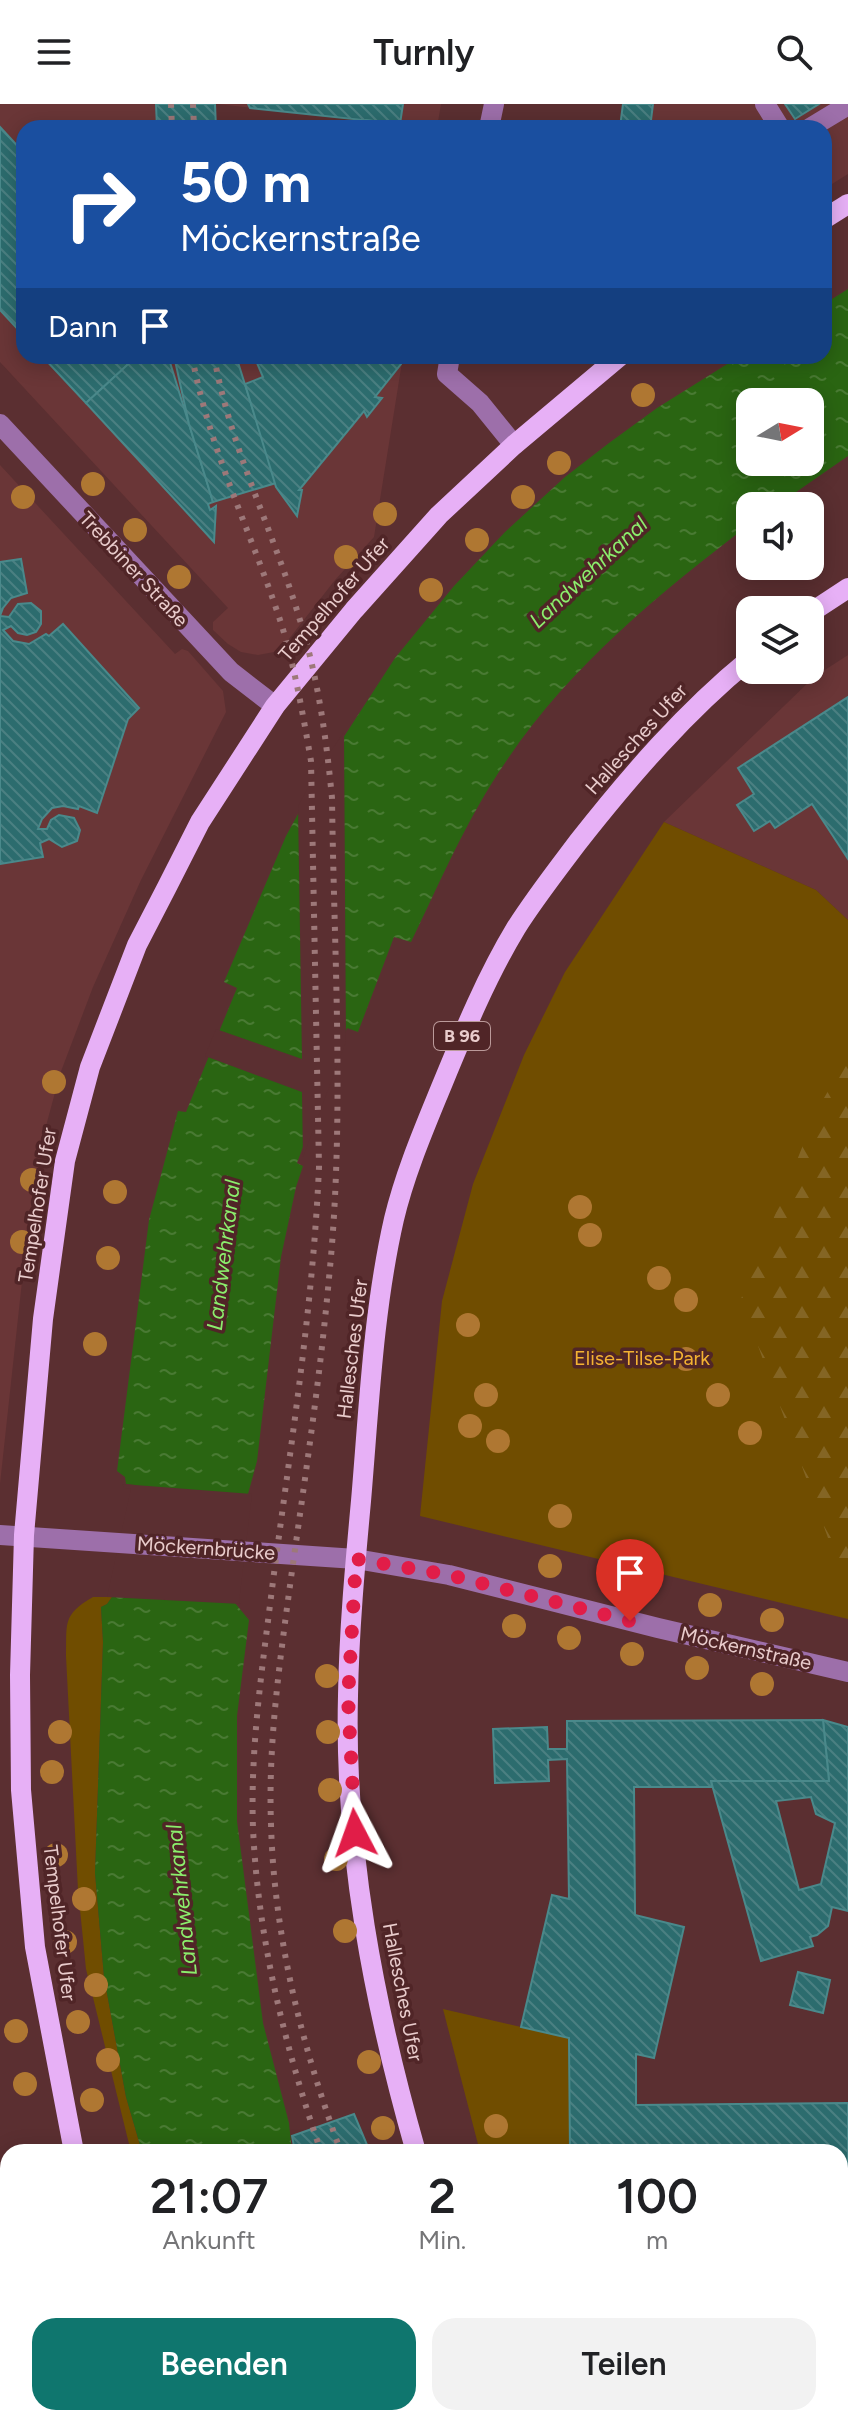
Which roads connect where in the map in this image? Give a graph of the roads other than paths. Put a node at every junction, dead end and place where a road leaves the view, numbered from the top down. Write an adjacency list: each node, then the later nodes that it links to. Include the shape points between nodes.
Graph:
1 (848, 105): 2 (street)
2 (823, 120)
3 (449, 364): 6 (street, via 447,374 480,403)
4 (610, 364): 6 (main road, Tempelhofer Ufer)
5 (0, 424): 10 (street, Trebbiner Straße, via 231,672)
6 (514, 445): 10 (main road, Tempelhofer Ufer, via 439,515)
7 (848, 588): 8 (main road)
8 (824, 604)
9 (736, 670): 14 (main road, Hallesches Ufer / B 96, via 647,759 547,883 491,972 460,1042 394,1218 370,1386)
10 (275, 706): 12 (main road, Tempelhofer Ufer, via 173,874 137,945 90,1067 65,1161 43,1319)
11 (0, 1535): 12 (street)
12 (24, 1535): 13 (street, Möckernbrücke); 16 (main road, Tempelhofer Ufer, via 21,1790 35,1947)
13 (316, 1556): 14 (street, Möckernstraße)
14 (356, 1559): 15 (street, Möckernstraße, via 449,1575); 17 (main road, Hallesches Ufer / B 96, via 348,1698 357,1858 380,2013)
15 (848, 1672)
16 (72, 2144)
17 (414, 2144)

